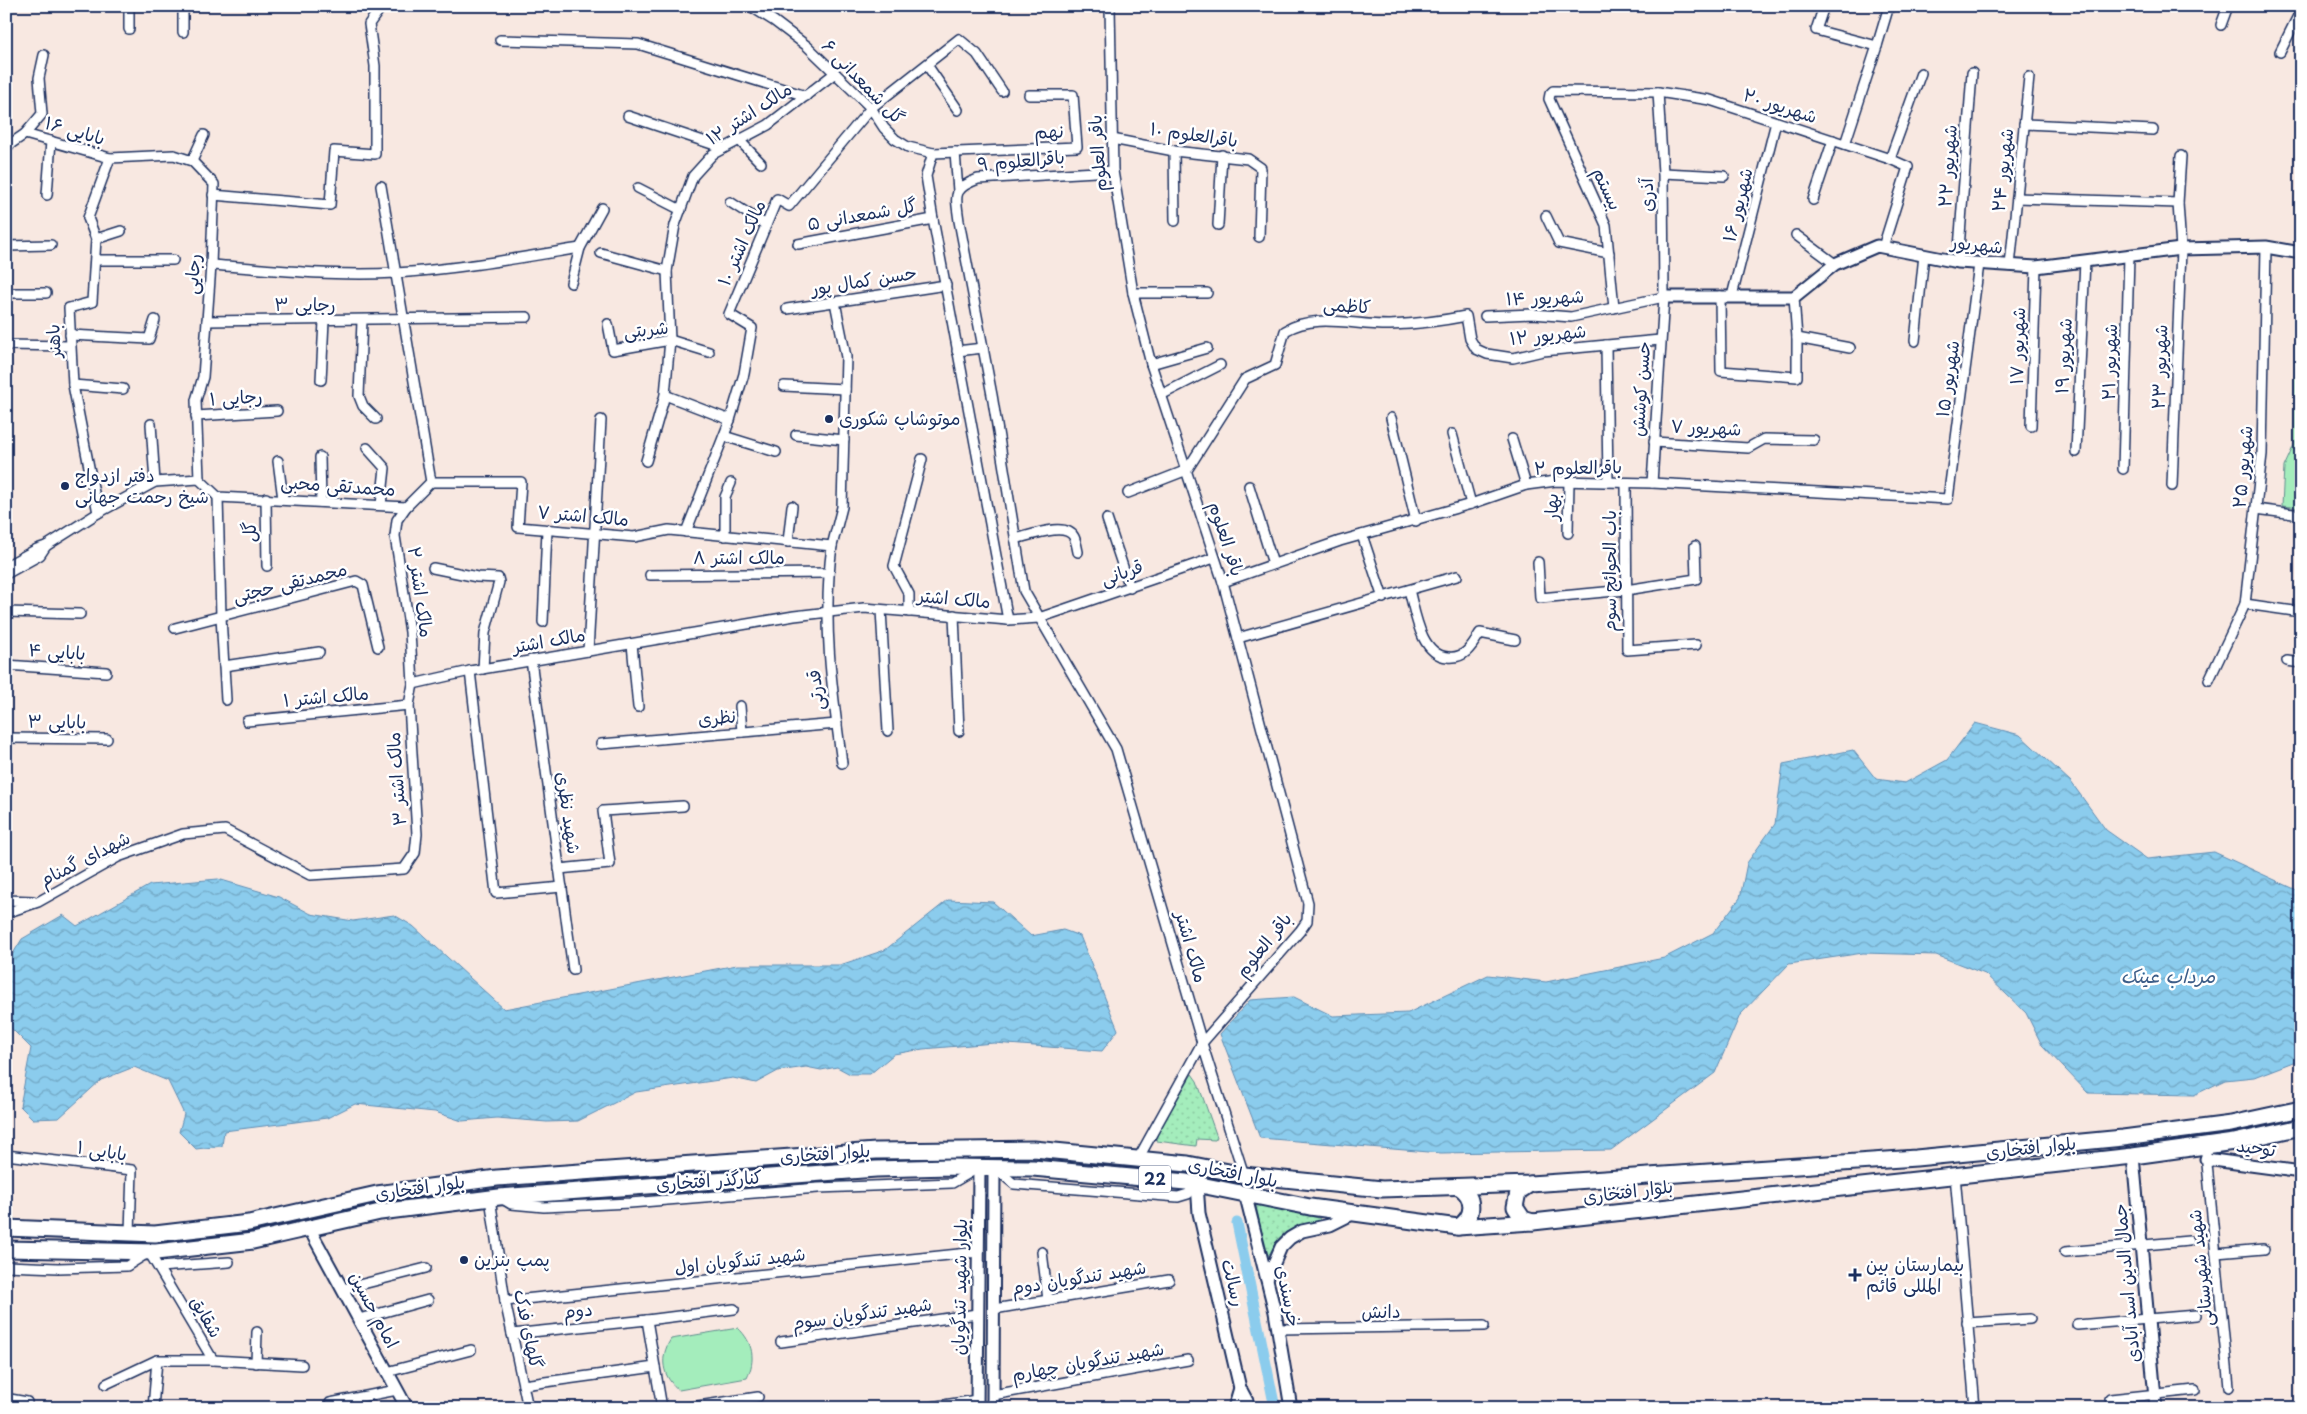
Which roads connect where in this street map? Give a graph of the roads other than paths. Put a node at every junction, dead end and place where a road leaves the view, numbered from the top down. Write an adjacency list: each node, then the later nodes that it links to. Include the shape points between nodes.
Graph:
1 (129, 6): 11 (street)
2 (183, 6): 12 (street)
3 (382, 6): 58 (street, via 369,24 375,66 375,154 334,151 330,205)
4 (750, 6): 19 (street, گل شمعدانی ۶, via 791,34)
5 (1110, 6): 35 (street, باقر العلوم)
6 (1824, 6): 14 (street, via 1816,30)
7 (1890, 6): 14 (street)
8 (2228, 6): 10 (street)
9 (2301, 10): 15 (street)
10 (2221, 25)
11 (129, 29)
12 (183, 32)
13 (500, 40): 26 (street, via 638,44)
14 (1877, 46): 39 (street)
15 (2280, 52)
16 (44, 55): 33 (street, via 39,78 42,114)
17 (927, 65): 22 (street, مالک اشتر ۱۰, via 959,39 977,54); 27 (street, مالک اشتر ۱۰); 28 (street)
18 (1972, 72): 89 (street, شهریور ۲۲)
19 (835, 73): 26 (street, مالک اشتر ۱۲); 27 (street, گل شمعدانی ۶)
20 (1921, 73): 48 (street)
21 (2028, 77): 31 (street, شهریور ۲۴)
22 (1002, 90)
23 (1554, 91): 24 (street, شهریور ۲۰); 82 (street, بیستم, via 1549,99 1606,226)
24 (1658, 92): 30 (street, شهریور ۲۰, via 1710,100); 52 (street, آذری)
25 (1029, 95): 45 (street, نهم, via 1073,95 1077,147)
26 (806, 96): 36 (street, مالک اشتر ۱۲, via 768,125)
27 (871, 108): 43 (street, گل شمعدانی ۶, via 896,139 908,147); 68 (street, مالک اشتر ۱۰, via 789,206 777,200)
28 (958, 110)
29 (628, 116): 41 (street)
30 (1776, 122): 37 (street, شهریور ۲۰); 104 (street, شهریور ۱۶)
31 (2024, 124): 32 (street); 59 (street, شهریور ۲۴)
32 (2153, 130)
33 (25, 134): 38 (street, بابایی ۱۶); 40 (street, بابایی ۱۶)
34 (204, 135): 49 (street)
35 (1112, 139): 42 (street, باقرالعلوم ۱۰); 51 (street, باقر العلوم)
36 (738, 140): 41 (street, مالک اشتر ۱۲); 50 (street)
37 (1833, 140): 39 (street, شهریور ۲۰); 60 (street)
38 (51, 142): 47 (street, بابایی ۱۶); 57 (street)
39 (1845, 144): 48 (street, شهریور ۲۰)
40 (6, 147)
41 (724, 148): 64 (street, مالک اشتر ۱۲, via 713,154 693,176)
42 (1174, 151): 44 (street, باقرالعلوم ۱۰); 67 (street)
43 (933, 153): 45 (street, گل شمعدانی ۶); 66 (street, via 926,176)
44 (1222, 155): 69 (street); 72 (street, باقرالعلوم ۱۰, via 1248,159 1261,168)
45 (955, 156): 56 (street)
46 (2181, 156): 62 (street, شهریور ۲۳)
47 (110, 158): 49 (street, via 174,155); 73 (street, باهنر, via 88,218)
48 (1890, 159): 77 (street, شهریور ۲۰, via 1908,167)
49 (192, 161): 58 (street, رجایی, via 214,184)
50 (761, 163)
51 (1113, 171): 56 (street, باقرالعلوم ۹, via 978,179); 100 (street, باقر العلوم)
52 (1663, 173): 53 (street); 105 (street, آذری)
53 (1724, 176)
54 (381, 186): 96 (street)
55 (638, 188): 64 (street)
56 (960, 188): 127 (street, via 957,198 961,238)
57 (47, 195)
58 (213, 195): 92 (street, رجایی)
59 (2016, 198): 62 (street); 93 (street, شهریور ۲۴)
60 (1813, 200)
61 (730, 202): 68 (street)
62 (2178, 203): 80 (street, شهریور ۲۳)
63 (602, 208): 79 (street)
64 (680, 210): 95 (street, مالک اشتر ۱۲)
65 (1546, 216): 82 (street, via 1559,243)
66 (932, 219): 74 (street, گل شمعدانی ۵); 98 (street)
67 (1175, 221)
68 (766, 225): 146 (street, مالک اشتر ۱۰, via 729,314 752,328 744,374)
69 (1218, 225)
70 (120, 231): 73 (street)
71 (1796, 235): 90 (street)
72 (1259, 237)
73 (96, 239): 86 (street, باهنر)
74 (798, 244)
75 (51, 245): 76 (street)
76 (6, 246)
77 (1883, 247): 84 (street, شهریور); 90 (street, شهریور, via 1877,246)
78 (2266, 247): 80 (street, شهریور); 83 (street, شهریور); 186 (street, شهریور ۲۵, via 2262,454)
79 (580, 248): 96 (street, via 474,266); 97 (street)
80 (2181, 249): 85 (street, شهریور); 175 (street, شهریور ۲۳)
81 (601, 253): 95 (street)
82 (1609, 253): 108 (street, بیستم)
83 (2301, 253)
84 (1924, 255): 89 (street, شهریور); 123 (street)
85 (2129, 256): 88 (street, شهریور); 163 (street, شهریور ۲۱)
86 (96, 260): 87 (street); 119 (street, باهنر, via 92,302 69,308)
87 (173, 260)
88 (2085, 261): 94 (street, شهریور); 158 (street, شهریور ۱۹)
89 (1958, 262): 91 (street, شهریور)
90 (1835, 264): 106 (street, شهریور)
91 (1979, 264): 93 (street, شهریور); 180 (street, شهریور ۱۵)
92 (211, 265): 96 (street, via 309,272); 116 (street, رجایی)
93 (2010, 266): 94 (street, شهریور)
94 (2036, 267): 148 (street, شهریور ۱۷)
95 (667, 271): 121 (street, مالک اشتر ۱۲)
96 (395, 273): 113 (street)
97 (571, 282)
98 (946, 285): 107 (street, حسن کمال پور); 130 (street)
99 (6, 293): 102 (street)
100 (1133, 293): 101 (street); 132 (street, باقر العلوم)
101 (1207, 293)
102 (46, 294)
103 (1720, 296): 104 (street); 105 (street); 120 (street, via 1721,371 1796,377)
104 (1732, 296): 106 (street)
105 (1664, 297): 108 (street, شهریور ۱۴); 122 (street, حسن کوشش)
106 (1794, 297): 120 (street)
107 (835, 302): 109 (street, حسن کمال پور); 138 (street, via 846,357)
108 (1614, 308): 112 (street, شهریور ۱۴, via 1571,317 1533,314)
109 (787, 309)
110 (527, 316): 113 (street, رجایی ۳)
111 (1466, 316): 124 (street, شهریور ۱۲, via 1470,339 1476,349 1487,354 1513,358 1543,351); 164 (street, کاظمی, via 1388,325 1316,320 1295,325 1285,331 1275,366 1245,379)
112 (1485, 316)
113 (404, 319): 115 (street, رجایی ۳); 168 (street)
114 (155, 320): 119 (street, via 149,338)
115 (362, 320): 117 (street, رجایی ۳); 144 (street, via 359,396 363,406)
116 (207, 321): 117 (street, رجایی ۳); 142 (street, رجایی)
117 (324, 321): 134 (street)
118 (608, 324): 121 (street, شربتی, via 612,350)
119 (70, 335): 126 (street, باهنر)
120 (1797, 338): 129 (street)
121 (670, 340): 131 (street, شربتی); 139 (street, مالک اشتر ۱۲)
122 (1660, 340): 124 (street, شهریور ۱۲); 155 (street, حسن کوشش)
123 (1915, 341)
124 (1606, 345): 169 (street)
125 (6, 346): 126 (street)
126 (70, 346): 135 (street, باهنر)
127 (983, 348): 130 (street); 197 (street)
128 (1207, 348): 132 (street)
129 (1850, 348)
130 (957, 351): 228 (street)
131 (709, 352)
132 (1151, 364): 140 (street, باقر العلوم)
133 (1220, 365): 140 (street)
134 (321, 380)
135 (73, 385): 137 (street); 187 (street, باهنر)
136 (784, 386): 138 (street)
137 (123, 389)
138 (845, 389): 153 (street)
139 (665, 395): 146 (street); 162 (street, مالک اشتر ۱۲)
140 (1161, 395): 164 (street, باقر العلوم)
141 (278, 411): 142 (street, رجایی ۱)
142 (196, 416): 165 (street, رجایی)
143 (1391, 418): 190 (street)
144 (376, 420)
145 (601, 420): 194 (street)
146 (730, 420): 151 (street, مالک اشتر ۱۰)
147 (151, 424): 167 (street)
148 (2032, 426)
149 (1452, 434): 182 (street)
150 (796, 435): 153 (street)
151 (724, 436): 157 (street); 192 (street, مالک اشتر ۱۰)
152 (1512, 439): 173 (street)
153 (844, 440): 200 (street, via 842,507)
154 (1814, 440): 155 (street, شهریور ۷, via 1764,439 1748,448)
155 (1654, 442): 172 (street, حسن کوشش)
156 (367, 448): 183 (street, via 385,468)
157 (776, 452)
158 (2076, 452)
159 (320, 458): 181 (street)
160 (922, 459): 222 (street, via 894,566 909,594)
161 (278, 461): 179 (street)
162 (646, 461)
163 (2123, 469)
164 (1187, 470): 176 (street); 203 (street, باقر العلوم)
165 (199, 479): 167 (street); 177 (street)
166 (1568, 481): 169 (street, باقرالعلوم ۲); 173 (street, باقرالعلوم ۲); 193 (street, بهار)
167 (155, 482): 187 (street)
168 (431, 482): 185 (street, محمدتقی محبی); 191 (street, مالک اشتر ۷, via 521,482 518,527)
169 (1608, 482): 170 (street, باقرالعلوم ۲)
170 (1626, 482): 172 (street, باقرالعلوم ۲); 216 (street, باب الحوائج سوم)
171 (731, 483): 196 (street, via 725,497)
172 (1652, 483): 180 (street, باقرالعلوم ۲)
173 (1526, 485): 182 (street, باقرالعلوم ۲)
174 (1249, 486): 205 (street)
175 (2172, 486)
176 (1128, 493)
177 (218, 497): 178 (street, محمدتقی محبی); 226 (street, محمدتقی حجتی)
178 (266, 498): 179 (street, محمدتقی محبی); 207 (street, گل)
179 (283, 499): 181 (street, محمدتقی محبی)
180 (1948, 499)
181 (321, 502): 183 (street, محمدتقی محبی)
182 (1471, 504): 190 (street, باقرالعلوم ۲)
183 (382, 505): 185 (street, محمدتقی محبی)
184 (792, 506): 198 (street)
185 (406, 507): 247 (street, مالک اشتر ۲, via 397,520 395,536 410,632)
186 (2256, 509): 188 (street); 218 (street, شهریور ۲۵)
187 (98, 513): 199 (street)
188 (2301, 515)
189 (1107, 519): 214 (street)
190 (1416, 521): 195 (street, باقرالعلوم ۲)
191 (546, 530): 194 (street, مالک اشتر ۷); 229 (street)
192 (686, 532): 194 (street, مالک اشتر ۷, via 668,530 634,538); 196 (street, مالک اشتر ۷)
193 (1568, 533)
194 (594, 534): 236 (street)
195 (1362, 535): 205 (street, باقرالعلوم ۲); 217 (street)
196 (724, 536): 198 (street, مالک اشتر ۷)
197 (1015, 539): 202 (street, via 1065,529 1073,535); 227 (street, via 1024,591)
198 (788, 542): 200 (street, مالک اشتر ۷)
199 (46, 546): 206 (street); 210 (street, via 40,555)
200 (832, 546): 209 (street)
201 (1695, 546): 216 (street, via 1696,579)
202 (1078, 552)
203 (1214, 558): 213 (street, باقر العلوم); 214 (street, قربانی)
204 (1538, 562): 216 (street, via 1540,598)
205 (1272, 564): 213 (street, باقرالعلوم ۲)
206 (6, 566)
207 (267, 566)
208 (432, 568): 243 (street, via 498,578 485,633)
209 (828, 573): 211 (street, مالک اشتر ۸); 221 (street)
210 (6, 574)
211 (650, 575)
212 (1457, 576): 215 (street)
213 (1223, 582): 231 (street, باقر العلوم)
214 (1130, 588): 227 (street, قربانی)
215 (1409, 590): 217 (street); 232 (street, via 1429,648 1437,654 1454,658 1463,654 1480,633)
216 (1626, 590): 234 (street, باب الحوائج سوم, via 1627,650)
217 (1383, 598): 231 (street)
218 (2245, 604): 223 (street); 246 (street, شهریور ۲۵)
219 (881, 610): 221 (street, مالک اشتر, via 864,608); 222 (street, مالک اشتر); 254 (street)
220 (6, 612): 224 (street)
221 (827, 612): 233 (street, مالک اشتر); 253 (street, قدرتی)
222 (909, 612): 225 (street, مالک اشتر)
223 (2301, 612)
224 (80, 614)
225 (954, 615): 228 (street, مالک اشتر); 255 (street)
226 (221, 617): 230 (street); 235 (street, محمدتقی حجتی, via 356,581 363,585); 242 (street, محمدتقی حجتی)
227 (1039, 618): 228 (street, مالک اشتر); 269 (street, مالک اشتر, via 1116,750)
228 (1008, 620)
229 (543, 622)
230 (175, 628)
231 (1238, 638): 269 (street, باقر العلوم, via 1308,903 1307,921)
232 (1515, 640)
233 (632, 644): 236 (street, مالک اشتر); 251 (street)
234 (1696, 645)
235 (378, 647)
236 (588, 651): 238 (street, مالک اشتر)
237 (319, 652): 242 (street)
238 (531, 660): 243 (street, مالک اشتر); 263 (street, شهید نظری)
239 (2287, 661): 240 (street)
240 (2301, 663)
241 (6, 665): 245 (street, بابایی ۴)
242 (224, 666): 248 (street, محمدتقی حجتی)
243 (483, 669): 244 (street, مالک اشتر)
244 (470, 671): 247 (street, مالک اشتر); 264 (street, via 496,893)
245 (106, 672)
246 (2209, 680)
247 (414, 684): 249 (street, مالک اشتر ۳)
248 (226, 700)
249 (408, 705): 252 (street, مالک اشتر ۱); 262 (street, مالک اشتر ۳, via 417,834 415,853)
250 (740, 706): 256 (street)
251 (638, 707)
252 (247, 721)
253 (837, 724): 256 (street, نظری); 260 (street, قدرتی)
254 (888, 731)
255 (959, 731)
256 (742, 732): 259 (street, نظری)
257 (6, 738): 258 (street, بابایی ۳)
258 (107, 739)
259 (601, 744)
260 (842, 763)
261 (683, 806): 263 (street, via 603,811 610,864)
262 (404, 869): 266 (street, شهدای گمنام, via 310,875 225,830 183,834 118,857)
263 (559, 869): 264 (street, شهید نظری)
264 (562, 887): 268 (street, شهید نظری)
265 (6, 900): 266 (street, شهدای گمنام)
266 (38, 902): 267 (street, شهدای گمنام)
267 (6, 914)
268 (572, 970)
269 (1202, 1043): 275 (street, باقر العلوم); 279 (street)
270 (2301, 1109): 281 (highway, بلوار افتخاری / 22, via 2231,1124 2113,1139 1916,1158)
271 (2301, 1127): 272 (highway, بلوار افتخاری / 22)
272 (2206, 1152): 274 (highway, بلوار افتخاری / 22); 277 (street, توحید); 301 (street, شهید شهرستانی)
273 (6, 1155): 292 (street, بابایی ۱, via 132,1170)
274 (2133, 1156): 278 (highway, بلوار افتخاری / 22); 294 (street, جمال الدین اسد آبادی)
275 (1138, 1159): 279 (highway, بلوار افتخاری / 22, via 1188,1164); 292 (highway, بلوار افتخاری / 22, via 1034,1149 876,1151 537,1175 377,1194 249,1223 155,1234)
276 (987, 1167): 280 (highway, بلوار افتخاری / 22, via 1052,1169); 284 (highway, بلوار افتخاری / 22, via 876,1169); 285 (street, بلوار شهید تندگویان); 286 (street, بلوار شهید تندگویان)
277 (2301, 1172)
278 (1955, 1174): 288 (highway, بلوار افتخاری / 22); 320 (street)
279 (1244, 1175): 282 (highway, بلوار افتخاری / 22, via 1382,1188)
280 (1197, 1184): 283 (highway, بلوار افتخاری / 22); 338 (street, رسالت, via 1198,1213)
281 (1530, 1184): 282 (highway, بلوار افتخاری / 22); 288 (highway, via 1518,1192 1515,1207 1523,1219)
282 (1459, 1187): 289 (highway, via 1468,1194 1472,1204 1470,1215)
283 (1245, 1193): 287 (highway, بلوار افتخاری / 22); 306 (street, خرسندی)
284 (494, 1197): 291 (highway, بلوار افتخاری / 22, via 380,1212); 311 (street, گلهای فدک)
285 (979, 1204): 286 (street); 298 (street, بلوار شهید تندگویان)
286 (994, 1205): 313 (street, بلوار شهید تندگویان)
287 (1352, 1214): 289 (highway, بلوار افتخاری / 22); 306 (street, via 1290,1238 1281,1247)
288 (1533, 1222): 289 (highway, بلوار افتخاری / 22)
289 (1458, 1227)
290 (6, 1228): 292 (highway, بلوار افتخاری / 22)
291 (310, 1228): 297 (highway, بلوار افتخاری / 22, via 253,1241); 308 (street, امام حسین)
292 (130, 1233)
293 (2189, 1241): 294 (street)
294 (2141, 1245): 300 (street); 318 (street, جمال الدین اسد آبادی)
295 (6, 1249): 297 (highway, بلوار افتخاری / 22)
296 (2264, 1249): 301 (street)
297 (149, 1252): 303 (street, via 127,1266); 304 (street, شقایق)
298 (978, 1252): 311 (street, شهید تندگویان اول); 314 (street, بلوار شهید تندگویان)
299 (1042, 1252): 310 (street)
300 (2065, 1252)
301 (2216, 1254): 337 (street, شهید شهرستانی)
302 (229, 1262): 304 (street)
303 (6, 1266)
304 (159, 1267): 329 (street, شقایق)
305 (426, 1268): 308 (street)
306 (1267, 1279): 323 (street, خرسندی)
307 (1169, 1280): 310 (street, شهید تندگویان دوم)
308 (343, 1289): 317 (street, امام حسین)
309 (428, 1300): 317 (street)
310 (1048, 1300): 313 (street, شهید تندگویان دوم)
311 (505, 1301): 325 (street, گلهای فدک)
312 (734, 1309): 319 (street, دوم)
313 (994, 1309): 342 (street, بلوار شهید تندگویان)
314 (977, 1314): 326 (street, شهید تندگویان سوم); 347 (street, بلوار شهید تندگویان)
315 (2196, 1315): 318 (street)
316 (2030, 1318): 320 (street)
317 (359, 1319): 334 (street, امام حسین)
318 (2148, 1319): 321 (street); 341 (street, جمال الدین اسد آبادی)
319 (647, 1320): 325 (street, دوم); 333 (street)
320 (1967, 1323): 359 (street)
321 (2077, 1325)
322 (1484, 1326): 323 (street, دانش)
323 (1278, 1330): 358 (street, خرسندی)
324 (257, 1332): 331 (street)
325 (512, 1334): 336 (street, گلهای فدک)
326 (781, 1342)
327 (471, 1350): 334 (street)
328 (157, 1360): 329 (street, شقایق); 335 (street); 349 (street)
329 (213, 1360): 331 (street)
330 (1188, 1360): 342 (street, شهید تندگویان چهارم)
331 (256, 1363): 332 (street)
332 (302, 1365)
333 (655, 1367): 336 (street); 352 (street)
334 (387, 1372): 339 (street, امام حسین)
335 (106, 1384)
336 (523, 1385): 351 (street, گلهای فدک)
337 (2229, 1387)
338 (1240, 1388): 356 (street); 357 (street, رسالت)
339 (397, 1390): 346 (street); 350 (street, امام حسین)
340 (2195, 1390): 341 (street)
341 (2154, 1394): 344 (street); 360 (street, جمال الدین اسد آبادی)
342 (993, 1395): 355 (street, بلوار شهید تندگویان)
343 (758, 1397): 353 (street)
344 (2110, 1399)
345 (27, 1402): 348 (street, via 10,1399)
346 (330, 1403)
347 (977, 1404): 354 (street)
348 (7, 1408)
349 (153, 1408)
350 (407, 1408)
351 (528, 1408)
352 (662, 1408)
353 (686, 1408)
354 (924, 1408)
355 (993, 1408)
356 (1234, 1408)
357 (1248, 1408)
358 (1291, 1408)
359 (1976, 1408)
360 (2156, 1408)

